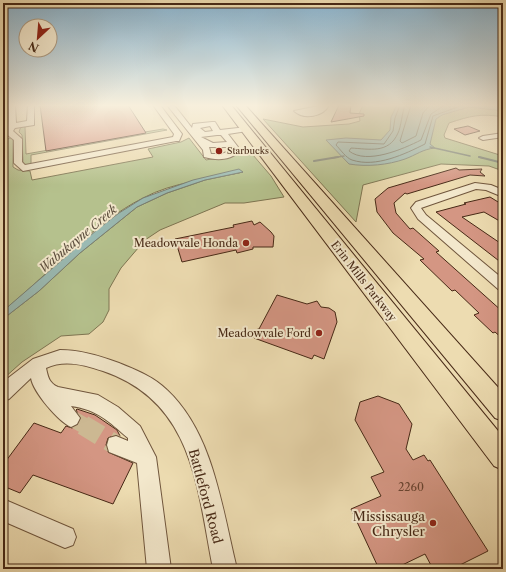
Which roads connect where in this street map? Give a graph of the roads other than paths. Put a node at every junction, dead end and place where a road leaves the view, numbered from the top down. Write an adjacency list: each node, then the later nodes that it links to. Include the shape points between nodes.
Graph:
1 (9, 132): 2 (street, via 18,139 18,163 24,168 176,139)
2 (176, 132)
3 (193, 132): 8 (street)
4 (197, 132): 8 (street)
5 (263, 132): 15 (main road, Erin Mills Parkway)
6 (226, 133): 8 (street); 8 (street, via 216,146 206,144); 8 (street, via 234,152 232,154 215,157 206,153 193,140); 19 (main road, Erin Mills Parkway)
7 (503, 135): 9 (street)
8 (199, 138)
9 (483, 138)
10 (503, 194): 11 (street, via 488,187 475,186 420,204 416,208 422,217)
11 (503, 286)
12 (38, 365): 13 (street, via 40,381); 14 (street, Battleford Road); 23 (street, Battleford Road, via 49,359 67,355 87,359 128,374 161,395 183,423 200,462)
13 (46, 390): 16 (street); 18 (street, via 56,395 92,401 112,413 134,432)
14 (3, 393)
15 (503, 410)
16 (71, 418)
17 (116, 445): 18 (street)
18 (146, 457): 22 (street)
19 (503, 457)
20 (3, 510): 21 (street)
21 (65, 537)
22 (157, 568)
23 (225, 569)

